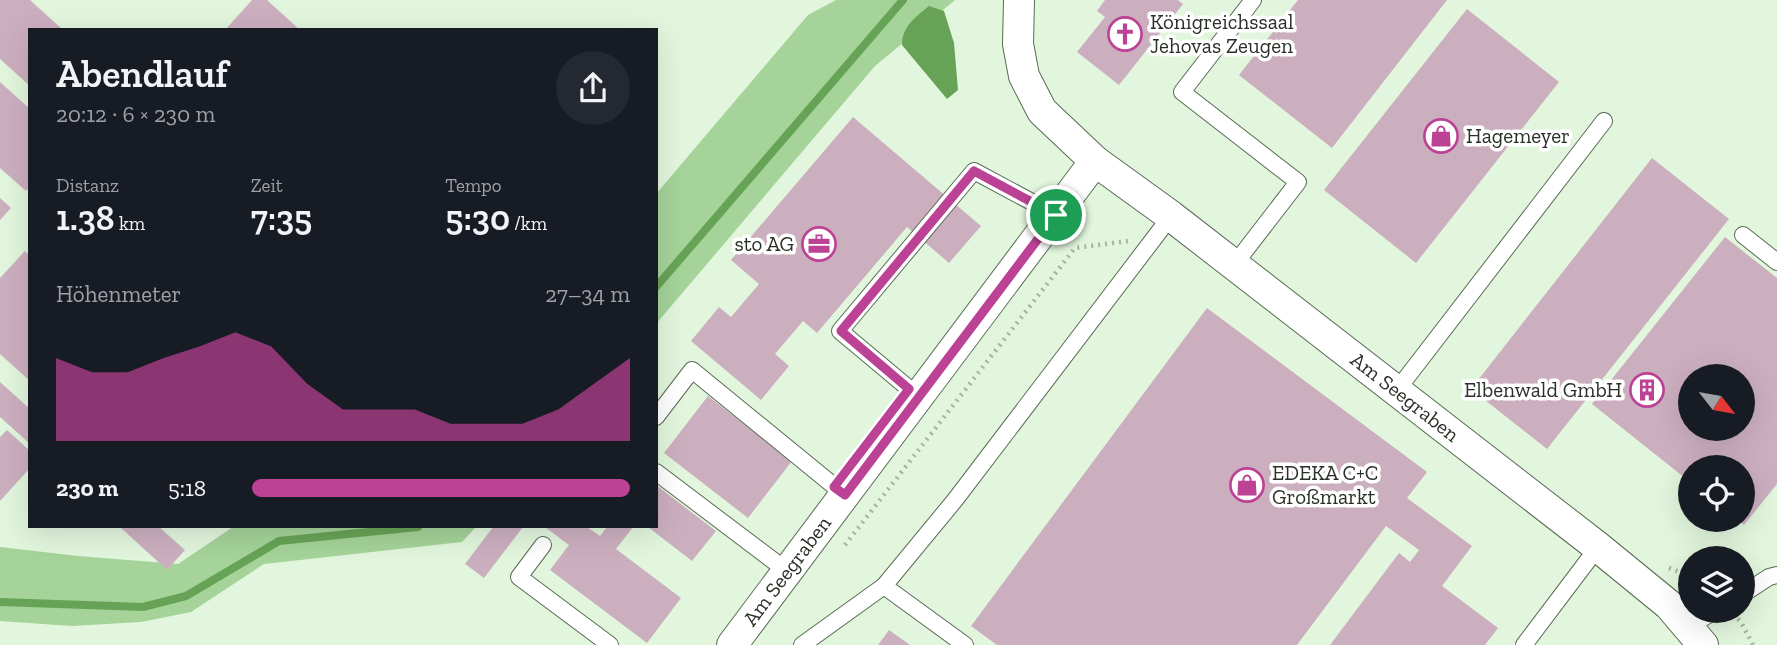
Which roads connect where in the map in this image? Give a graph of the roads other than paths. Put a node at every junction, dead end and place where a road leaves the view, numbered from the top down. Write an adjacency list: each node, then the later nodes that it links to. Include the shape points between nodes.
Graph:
1 (1019, 0): 4 (street, Am Seegraben, via 1018,44 1024,76 1042,111)
2 (1253, 0): 9 (lane, via 1182,92 1298,182)
3 (1604, 121): 10 (lane)
4 (1095, 161): 5 (street, Am Seegraben); 6 (street, Am Seegraben)
5 (1056, 215): 11 (street, Am Seegraben); 11 (lane, via 974,171 841,331)
6 (1164, 227): 9 (street, Am Seegraben); 19 (lane, via 956,500)
7 (1743, 235): 8 (lane)
8 (1777, 262)
9 (1234, 265): 10 (street, Am Seegraben)
10 (1396, 390): 16 (street, Am Seegraben)
11 (919, 397): 14 (street, Am Seegraben)
12 (658, 414): 14 (lane, via 692,370)
13 (658, 474): 17 (lane)
14 (845, 495): 17 (street, Am Seegraben)
15 (543, 545): 22 (lane, via 519,577)
16 (1598, 547): 21 (street, Am Seegraben, via 1669,605); 26 (lane)
17 (788, 571): 23 (street, Am Seegraben)
18 (1777, 575): 20 (lane)
19 (884, 586): 24 (lane); 25 (lane)
20 (1755, 586)
21 (1696, 635)
22 (610, 645)
23 (732, 645)
24 (802, 645)
25 (965, 645)
26 (1524, 645)

